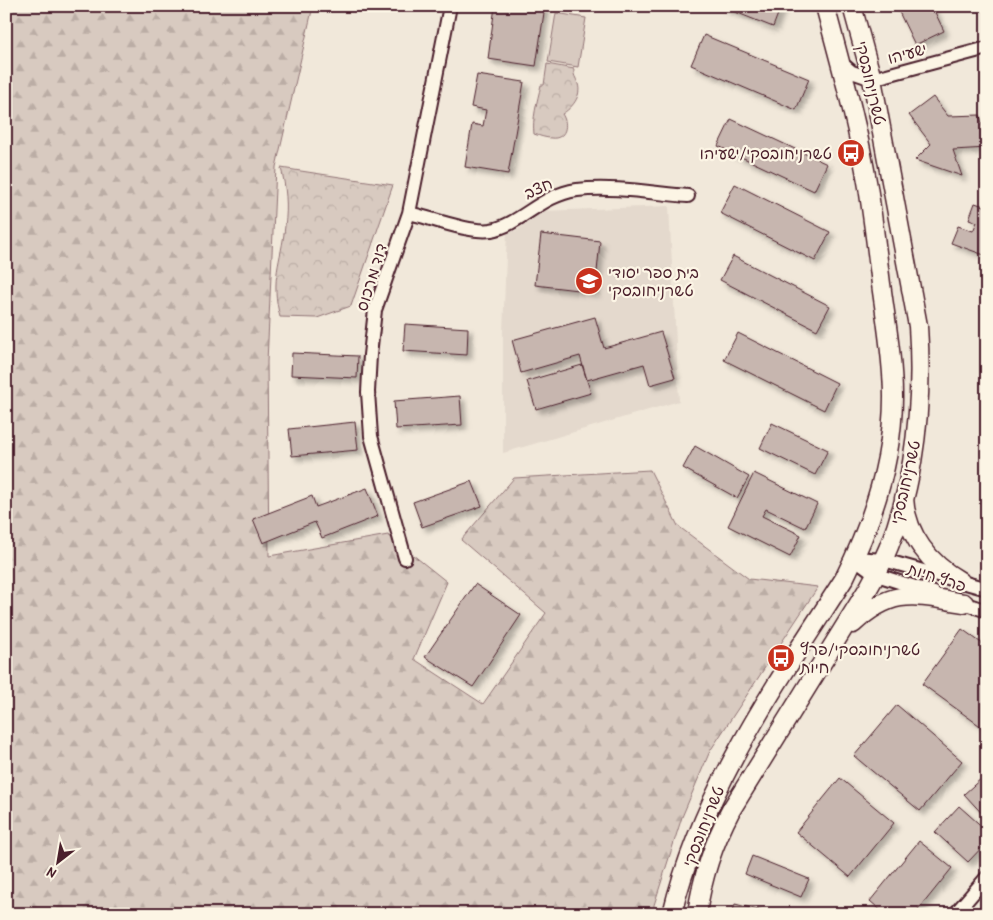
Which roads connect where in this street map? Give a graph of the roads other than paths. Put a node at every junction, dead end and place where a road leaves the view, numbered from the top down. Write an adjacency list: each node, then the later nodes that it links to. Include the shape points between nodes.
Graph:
1 (450, 6): 8 (street, דוד מרכוס)
2 (826, 6): 5 (street, טשרניחובסקי)
3 (852, 6): 6 (street, טשרניחובסקי)
4 (987, 48): 6 (street, ישעיהו)
5 (840, 62): 6 (street, ישעיהו, via 852,72); 11 (street, טשרניחובסקי, via 868,186 893,397 884,470)
6 (872, 80): 9 (street, טשרניחובסקי, via 918,326 920,400)
7 (688, 196): 8 (street, חצב, via 577,190 548,199 506,224 488,230 476,230)
8 (409, 213): 10 (street, דוד מרכוס, via 375,310 368,392 371,436)
9 (904, 494): 12 (street, טשרניחובסקי); 13 (street, via 907,518 921,547 938,566)
10 (405, 558)
11 (854, 558): 12 (street); 19 (street, טשרניחובסקי, via 759,714 712,799 688,858)
12 (880, 567): 13 (street, פרץ חיות); 15 (street, פרץ חיות); 17 (street, טשרניחובסקי)
13 (960, 581): 14 (street, פרץ חיות)
14 (987, 589)
15 (964, 603): 16 (street, פרץ חיות); 17 (street, via 921,596 892,598 874,607)
16 (987, 611)
17 (838, 638): 20 (street, טשרניחובסקי, via 724,825 705,874)
18 (987, 877): 21 (street)
19 (672, 914)
20 (696, 914)
21 (955, 914)

